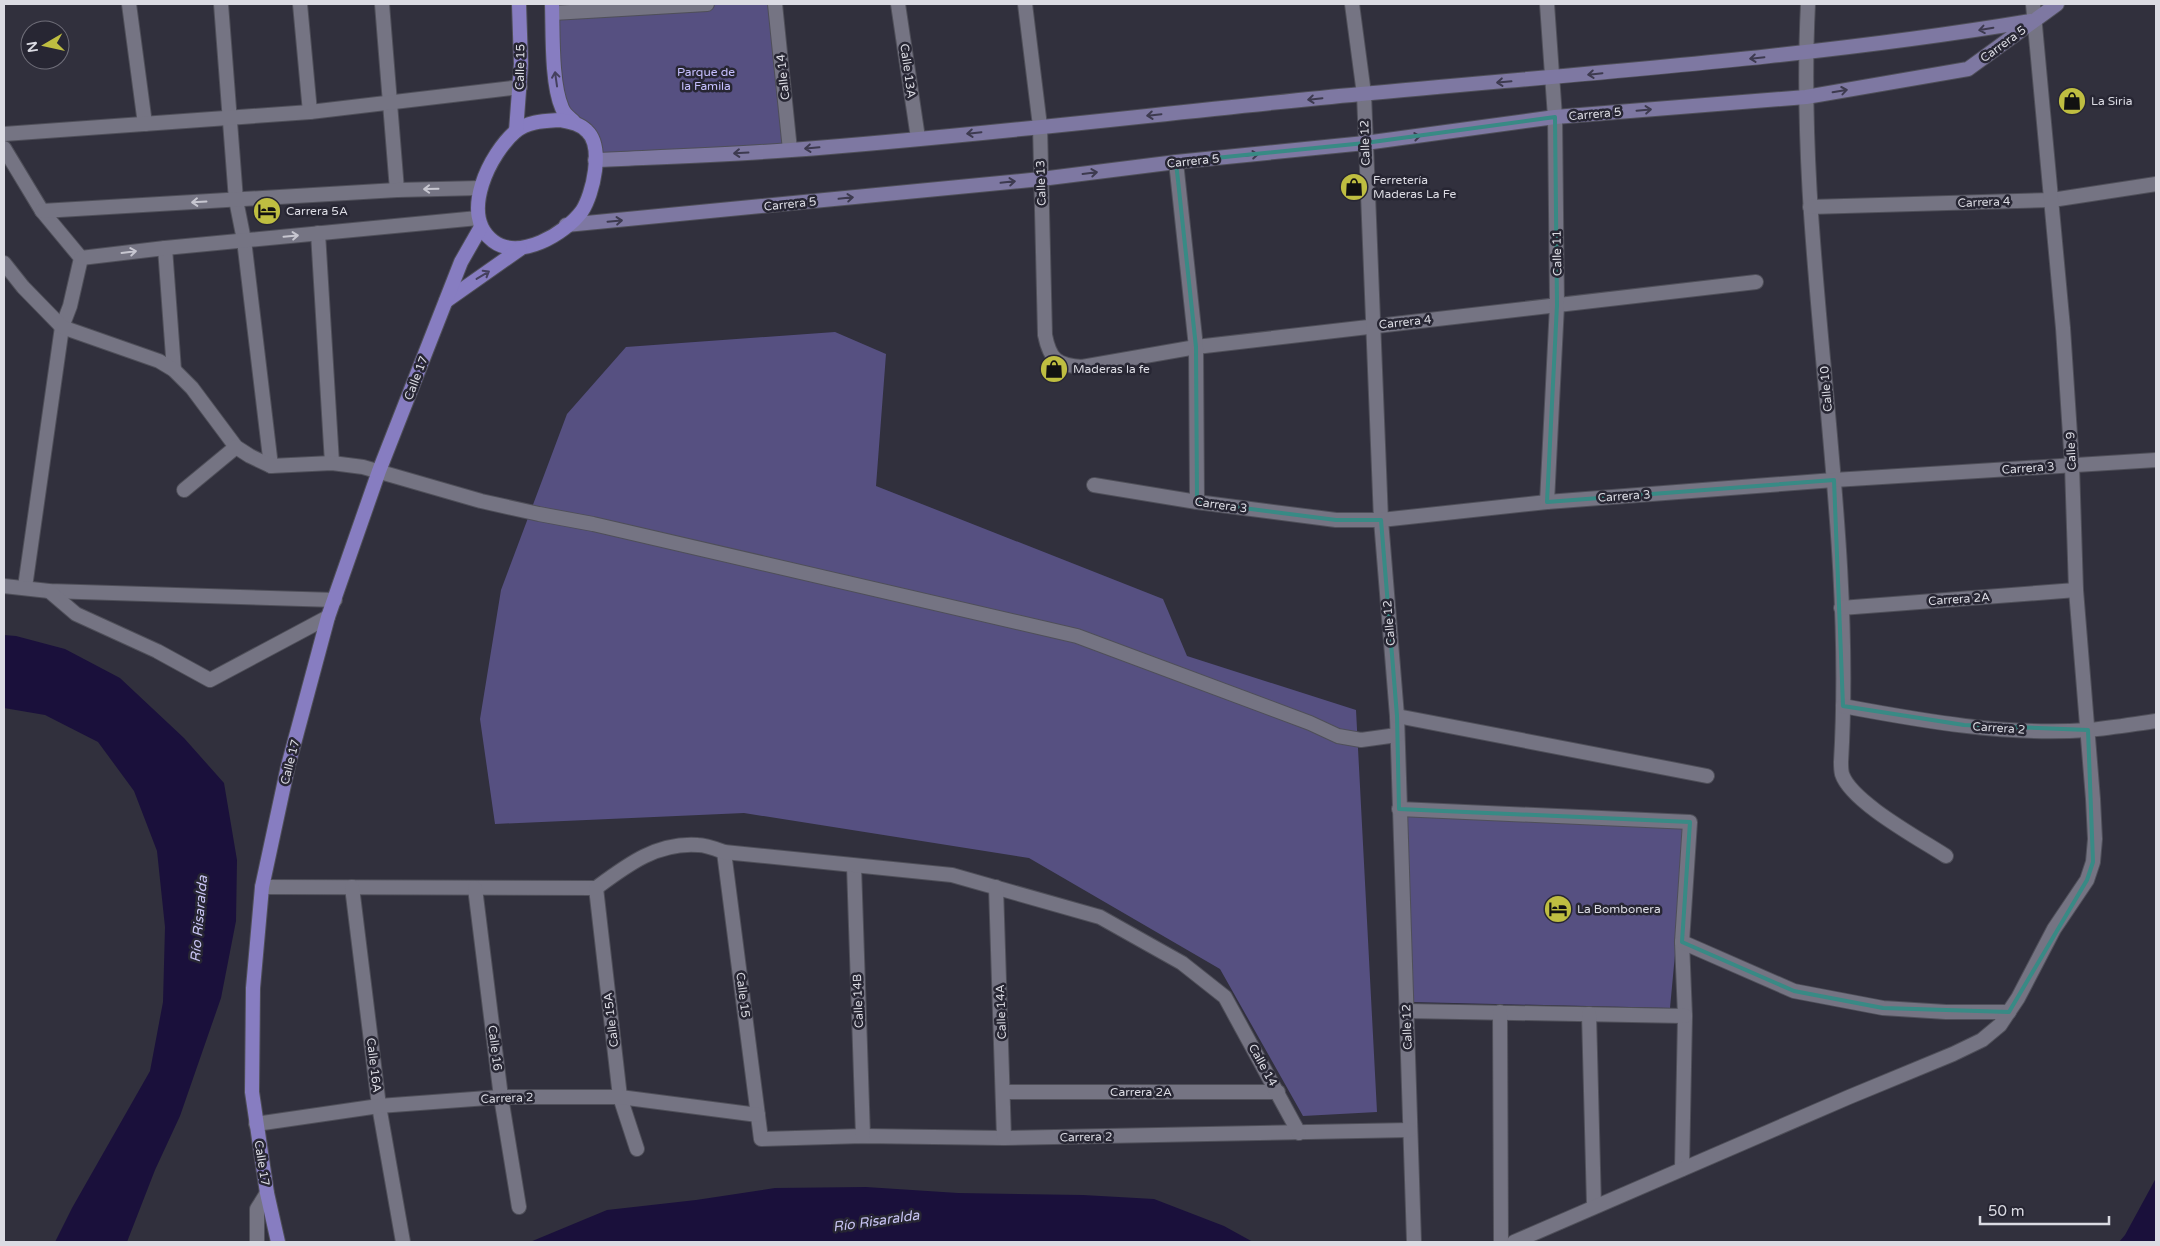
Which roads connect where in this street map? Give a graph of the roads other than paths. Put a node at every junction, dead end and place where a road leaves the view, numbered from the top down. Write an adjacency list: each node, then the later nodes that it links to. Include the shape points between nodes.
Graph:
1 (129, 4): 27 (street)
2 (221, 4): 25 (street)
3 (300, 4): 23 (street)
4 (382, 4): 22 (street)
5 (519, 4): 19 (main road, Calle 15)
6 (707, 4): 15 (street)
7 (775, 4): 34 (street, Calle 14)
8 (898, 4): 31 (street, Calle 13A)
9 (1025, 4): 28 (street, Calle 13)
10 (1352, 4): 20 (street, Calle 12)
11 (1547, 4): 18 (street, Calle 11)
12 (1808, 4): 17 (street, Calle 10)
13 (2033, 4): 16 (street, Calle 9)
14 (2058, 4): 16 (main road)
15 (552, 9): 26 (main road, one-way to 15, via 561,107 554,61)
16 (2034, 21): 17 (main road, Carrera 5, one-way to 17); 21 (main road, Carrera 5, one-way to 16, via 1968,69); 42 (street, Calle 9)
17 (1806, 53): 18 (main road, Carrera 5, one-way to 18); 21 (street, Calle 10)
18 (1552, 78): 20 (main road, Carrera 5, one-way to 20); 24 (street, Calle 11)
19 (520, 87): 22 (street); 29 (main road, Calle 15)
20 (1364, 94): 28 (main road, Carrera 5, one-way to 28); 32 (street, Calle 12)
21 (1806, 97): 24 (main road, Carrera 5, one-way to 21); 43 (street, Calle 10)
22 (391, 103): 23 (street); 40 (street)
23 (310, 112): 25 (street)
24 (1555, 117): 32 (main road, Carrera 5, one-way to 24); 55 (street, Calle 11)
25 (229, 118): 27 (street); 41 (street)
26 (574, 122): 29 (main road, via 541,121); 35 (main road, via 589,132)
27 (144, 124): 30 (street)
28 (1040, 126): 31 (main road, Carrera 5, one-way to 31); 37 (street, Calle 13)
29 (516, 131): 39 (main road, via 490,164)
30 (4, 134)
31 (918, 138): 34 (main road, Carrera 5, one-way to 34)
32 (1365, 143): 36 (main road, Carrera 5, one-way to 32); 56 (street, Calle 12)
33 (4, 148): 44 (street)
34 (790, 150): 35 (main road, Carrera 5, one-way to 35)
35 (596, 160): 46 (main road, via 590,193 581,212)
36 (1176, 162): 37 (main road, Carrera 5, one-way to 36); 58 (street)
37 (1041, 179): 46 (main road, Carrera 5, one-way to 37); 59 (street, Calle 13, via 1045,335 1048,350)
38 (2156, 184): 42 (street, Carrera 4)
39 (480, 188): 40 (street, one-way to 40); 45 (main road)
40 (397, 190): 41 (street)
41 (236, 200): 44 (street, one-way to 44); 48 (street)
42 (2052, 200): 43 (street, Carrera 4); 64 (street, Calle 9)
43 (1810, 207): 67 (street, Calle 10)
44 (42, 211): 51 (street)
45 (479, 222): 47 (street); 50 (main road, via 488,237 497,243); 54 (main road, Calle 17)
46 (566, 225): 50 (main road, via 542,241)
47 (318, 233): 48 (street, one-way to 47); 63 (street)
48 (244, 240): 49 (street); 65 (street)
49 (165, 248): 51 (street, one-way to 49); 60 (street)
50 (520, 249): 54 (main road, one-way to 50)
51 (81, 258): 57 (street)
52 (4, 263): 57 (street)
53 (1756, 282): 55 (street, Carrera 4)
54 (446, 302): 66 (main road, Calle 17)
55 (1557, 305): 56 (street, Carrera 4); 71 (street, Calle 11)
56 (1374, 326): 58 (street, Carrera 4); 72 (street, Calle 12)
57 (62, 327): 60 (street, via 159,361); 74 (street)
58 (1196, 347): 59 (street, Carrera 4, via 1082,367); 70 (street)
59 (1055, 361)
60 (174, 370): 61 (street, via 192,388)
61 (236, 447): 65 (street); 69 (street)
62 (2156, 460): 64 (street, Carrera 3)
63 (332, 464): 65 (street); 66 (street)
64 (2072, 465): 67 (street, Carrera 3); 76 (street, Calle 9)
65 (271, 466)
66 (379, 472): 77 (main road, Calle 17); 84 (street, via 481,501 1077,636 1338,736 1361,740)
67 (1834, 480): 71 (street, Carrera 3); 78 (street, Calle 10)
68 (1094, 485): 70 (street, Carrera 3)
69 (184, 490)
70 (1197, 502): 72 (street, Carrera 3, via 1336,520)
71 (1547, 502): 72 (street, Carrera 3)
72 (1381, 520): 81 (street, Calle 12)
73 (4, 586): 74 (street)
74 (25, 587): 75 (street)
75 (50, 590): 77 (street); 79 (street, via 76,614 157,650 210,680)
76 (2076, 590): 78 (street, Carrera 2A); 83 (street, Calle 9)
77 (335, 600): 79 (main road, Calle 17)
78 (1841, 608): 80 (street, Calle 10)
79 (328, 617): 92 (main road, Calle 17, via 288,766)
80 (1843, 706): 83 (street, Carrera 2, via 1964,726); 88 (street, Calle 10, via 1842,774 1852,790 1869,806)
81 (1397, 716): 84 (street, Calle 12); 85 (street)
82 (2156, 721): 83 (street, Carrera 2)
83 (2088, 730): 98 (street, Calle 9, via 2095,839 2093,862 2087,880 2054,929)
84 (1397, 735): 86 (street, Calle 12)
85 (1707, 776)
86 (1400, 809): 95 (street, via 1690,822); 96 (street, Calle 12)
87 (724, 852): 89 (street); 94 (street, via 698,845 657,849); 106 (street, Calle 15)
88 (1946, 856)
89 (854, 866): 91 (street, via 952,875); 110 (street, Calle 14B)
90 (352, 886): 92 (street); 93 (street); 105 (street, Calle 16A)
91 (996, 886): 101 (street, Calle 14A); 102 (street, Calle 14, via 1100,917 1182,963 1225,997)
92 (262, 887): 107 (main road, Calle 17, via 253,988 252,1092)
93 (474, 888): 94 (street); 103 (street, Calle 16)
94 (596, 888): 104 (street, Calle 15A)
95 (1682, 942): 98 (street, via 1794,991 1882,1008); 100 (street)
96 (1406, 1011): 97 (street); 108 (street, Calle 12)
97 (1500, 1012): 99 (street); 122 (street)
98 (2008, 1012): 114 (street, Calle 9, via 2000,1025 1982,1040 1953,1054)
99 (1589, 1014): 100 (street); 116 (street)
100 (1685, 1016): 114 (street)
101 (1004, 1092): 102 (street, Carrera 2A); 111 (street, Calle 14A)
102 (1278, 1092): 109 (street, Calle 14)
103 (501, 1097): 104 (street, Carrera 2); 105 (street, Carrera 2); 117 (street, Calle 16)
104 (620, 1097): 106 (street, Carrera 2); 113 (street, Calle 15A)
105 (380, 1106): 107 (street, Carrera 2); 120 (street, Calle 16A)
106 (758, 1115): 112 (street, Calle 15)
107 (256, 1124): 115 (main road, Calle 17)
108 (1410, 1130): 109 (street, Carrera 2); 121 (street, Calle 12)
109 (1299, 1133): 111 (street, Carrera 2)
110 (863, 1136): 111 (street, Carrera 2); 112 (street, Carrera 2)
111 (1004, 1138)
112 (761, 1139)
113 (637, 1149)
114 (1682, 1169): 116 (street, Calle 9)
115 (267, 1193): 118 (street, via 257,1209); 119 (main road, Calle 17)
116 (1594, 1206): 123 (street, Calle 9)
117 (519, 1207)
118 (257, 1242)
119 (278, 1242)
120 (402, 1242)
121 (1414, 1242)
122 (1501, 1242)
123 (1514, 1242)

